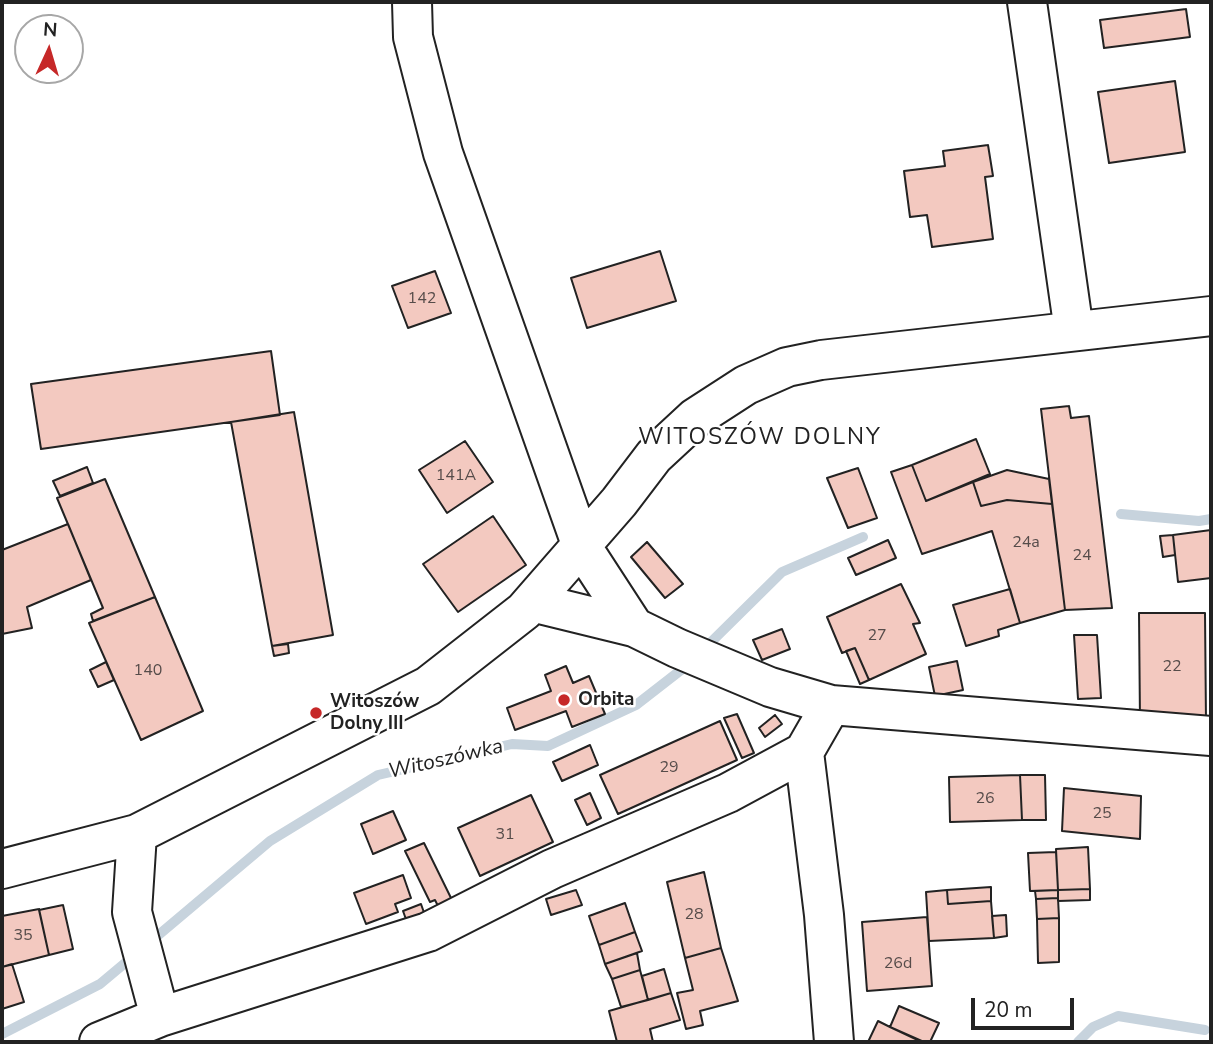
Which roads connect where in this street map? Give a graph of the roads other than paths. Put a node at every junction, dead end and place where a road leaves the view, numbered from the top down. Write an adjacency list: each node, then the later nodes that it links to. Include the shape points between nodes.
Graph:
1 (412, 2): 5 (street, via 413,37 443,153)
2 (1027, 2): 4 (street)
3 (1211, 316): 4 (street)
4 (1074, 331): 5 (street, via 787,367 746,385 695,418 654,456)
5 (582, 547): 6 (street); 7 (street)
6 (532, 602): 7 (street); 11 (street, via 428,686)
7 (634, 627): 8 (street, via 770,687)
8 (831, 705): 9 (street); 10 (street)
9 (1211, 736)
10 (804, 752): 13 (street, via 728,793 552,869 428,932); 15 (street)
11 (136, 834): 12 (street); 13 (street, via 132,912)
12 (2, 869)
13 (160, 1017): 14 (street)
14 (99, 1042)
15 (834, 1042)

